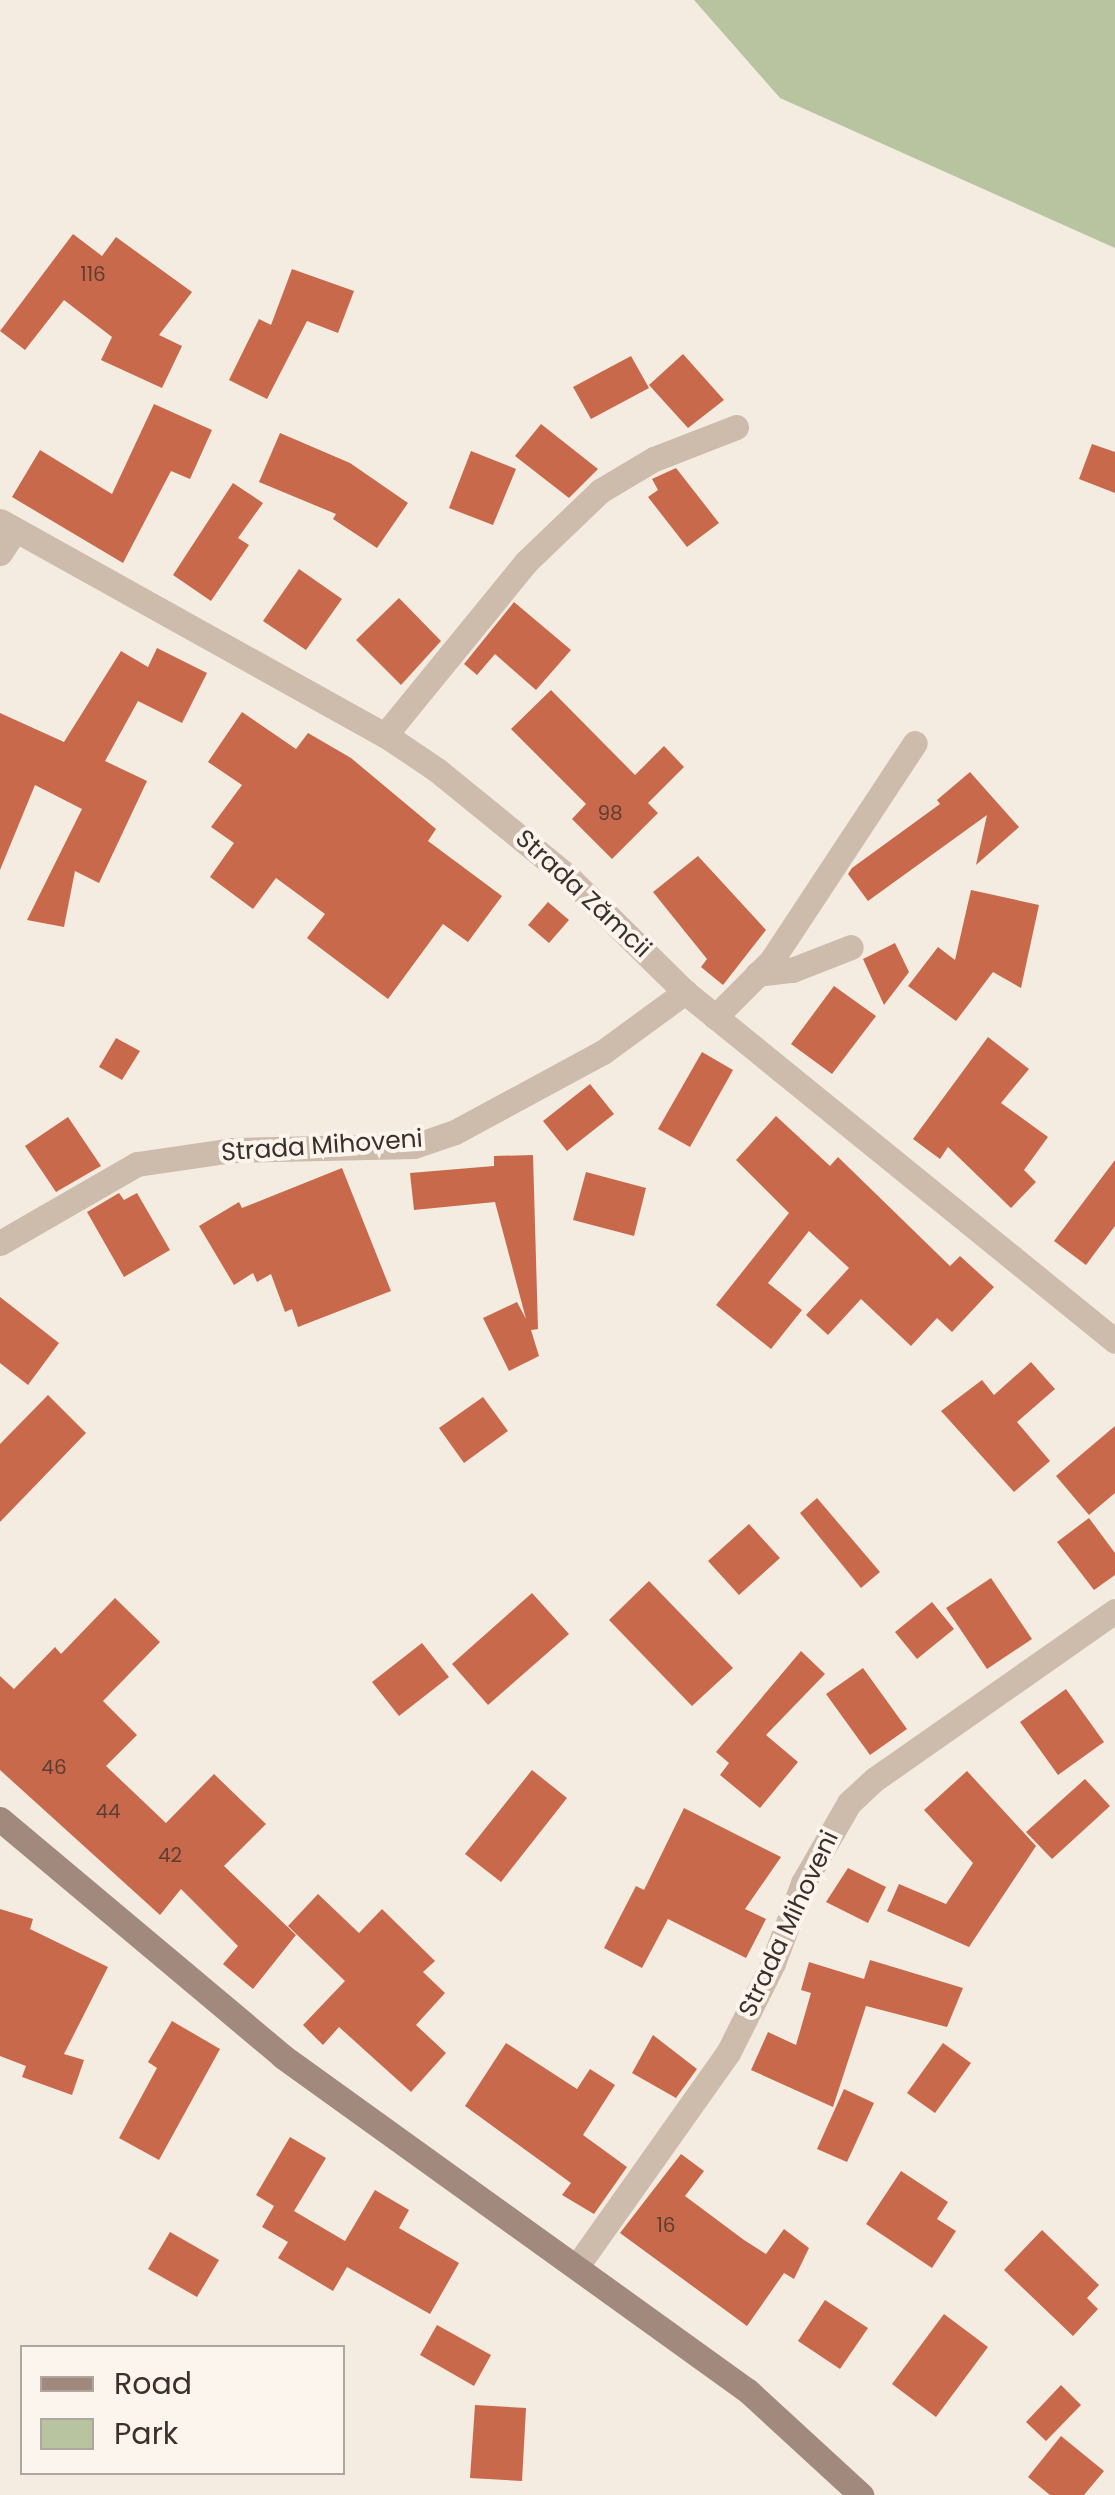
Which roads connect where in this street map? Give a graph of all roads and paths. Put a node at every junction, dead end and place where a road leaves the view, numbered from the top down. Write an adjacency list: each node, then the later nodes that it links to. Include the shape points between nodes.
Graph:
1 (736, 428): 4 (street, via 654,459 600,491 526,562)
2 (8, 525): 3 (street); 4 (street, Strada Zămcii)
3 (0, 553)
4 (384, 735): 8 (street, Strada Zămcii, via 566,874)
5 (915, 743): 7 (street, via 817,896)
6 (852, 947): 7 (street, via 792,970)
7 (757, 974): 9 (street)
8 (685, 992): 9 (street, Strada Zămcii); 10 (street, Strada Mihoveni, via 603,1052 455,1132 414,1146 233,1150 138,1164)
9 (715, 1017): 11 (street, Strada Zămcii)
10 (0, 1243)
11 (1115, 1341)
12 (1115, 1611): 14 (street, Strada Mihoveni, via 875,1778 849,1804 803,1883 728,2053)
13 (0, 1819): 14 (main road, via 282,2056)
14 (577, 2266): 15 (main road, via 748,2391)
15 (860, 2495)

